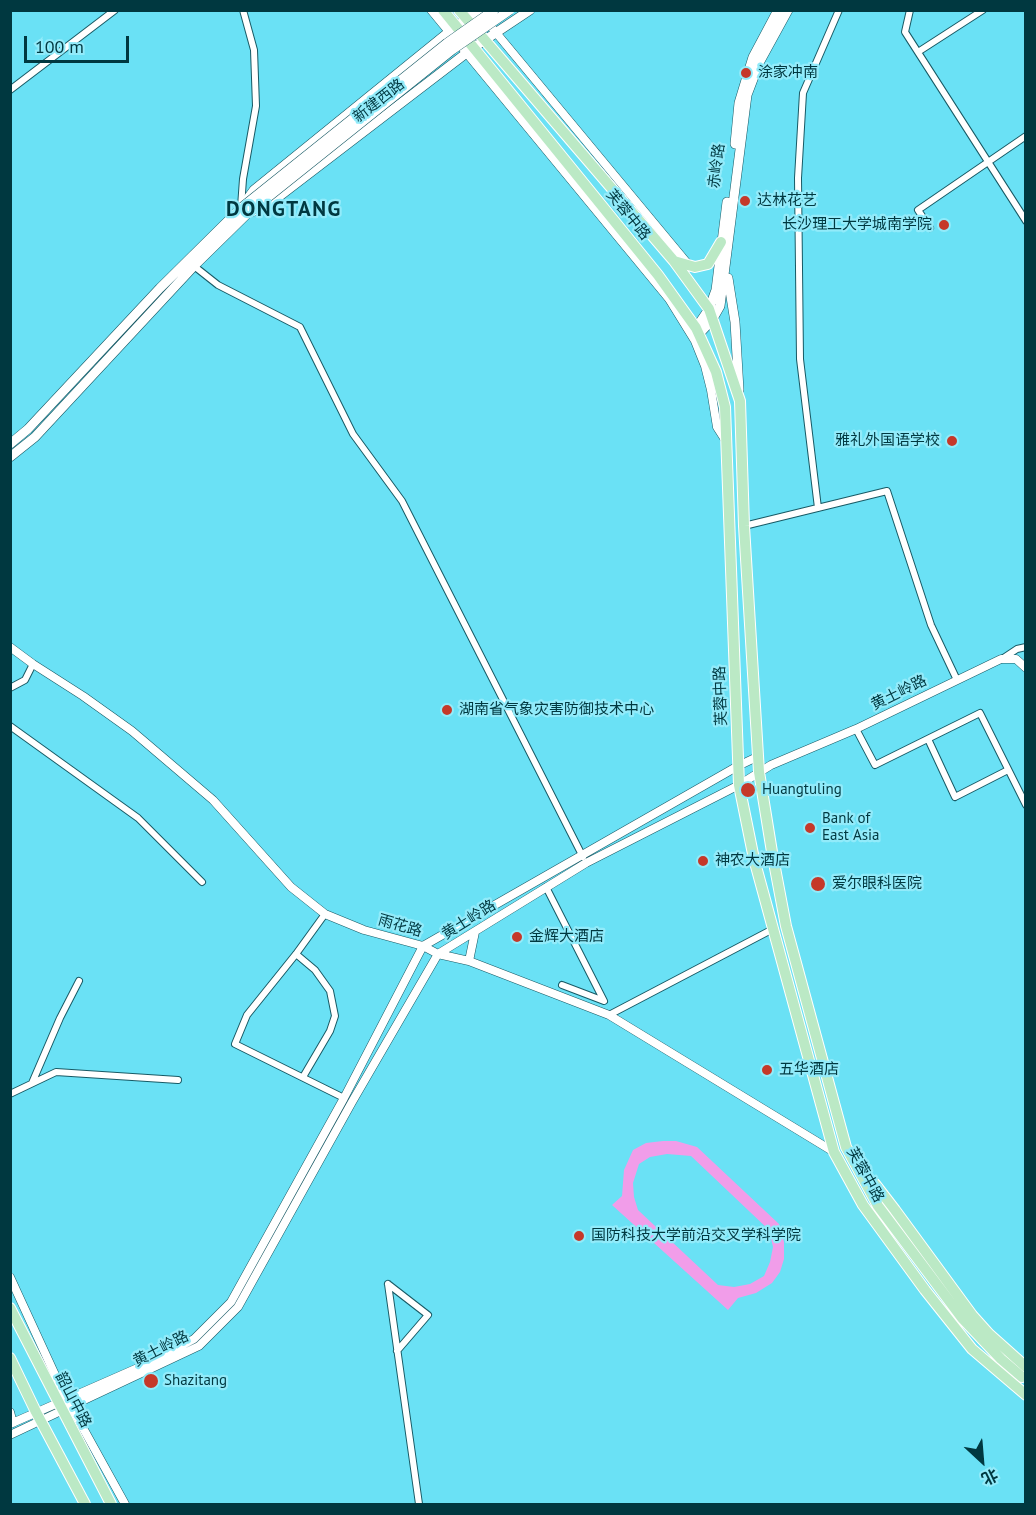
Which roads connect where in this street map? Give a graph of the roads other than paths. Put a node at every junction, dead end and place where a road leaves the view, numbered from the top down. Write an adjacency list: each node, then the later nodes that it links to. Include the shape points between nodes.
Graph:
1 (115, 10): 20 (street)
2 (243, 10): 23 (street, via 254,50 256,106 243,179)
3 (430, 10): 15 (street)
4 (443, 10): 15 (main road, 芙蓉中路)
5 (494, 10): 23 (main road, 新建西路, bridge, via 447,43)
6 (510, 10): 23 (main road, 新建西路, bridge, via 452,50)
7 (530, 10): 16 (main road, 新建西路)
8 (778, 10): 26 (main road, 赤岭路, via 753,57 739,103)
9 (788, 10): 30 (main road, 赤岭路, via 760,61 747,95)
10 (838, 10): 37 (street, via 803,93 798,178 800,359)
11 (910, 10): 19 (street, via 905,32)
12 (983, 10): 19 (street)
13 (478, 11): 14 (main road, 新建西路); 16 (street)
14 (462, 15): 15 (main road, 新建西路); 17 (main road, 芙蓉中路)
15 (452, 29): 18 (main road, 芙蓉中路); 23 (main road, 新建西路, via 254,190)
16 (496, 33): 17 (main road, 新建西路); 28 (street)
17 (483, 41): 18 (main road, 新建西路); 27 (main road, 芙蓉中路)
18 (469, 51): 23 (main road, 新建西路, via 268,205); 32 (main road, 芙蓉中路, via 658,275); 34 (street, via 669,299 698,350 711,390 717,427)
19 (918, 52): 22 (street)
20 (10, 90)
21 (1026, 136): 22 (street)
22 (988, 162): 24 (street); 25 (street, via 918,210)
23 (244, 211): 29 (main road, 新建西路); 35 (main road, 新建西路, via 160,288)
24 (1026, 221)
25 (930, 228)
26 (722, 242): 28 (main road, via 708,264); 31 (main road, 赤岭路)
27 (674, 261): 28 (main road); 31 (main road, 芙蓉中路)
28 (689, 265)
29 (194, 266): 36 (main road, 新建西路, via 35,437); 55 (street, via 218,285 300,327 353,434 402,501)
30 (726, 267): 31 (main road, 赤岭路, via 720,306); 33 (main road, 赤岭路, via 735,322)
31 (711, 314): 32 (main road, 赤岭路); 33 (main road, 芙蓉中路)
32 (697, 331): 34 (main road, 芙蓉中路, via 716,372 725,407)
33 (740, 401): 38 (main road, 芙蓉中路)
34 (726, 442): 50 (main road, 芙蓉中路)
35 (10, 444)
36 (10, 458)
37 (818, 508): 38 (street); 44 (street, via 887,491 931,625)
38 (744, 526): 49 (main road, 芙蓉中路)
39 (10, 646): 42 (street, 雨花路)
40 (1026, 647): 41 (street)
41 (1001, 659): 43 (street, via 1016,659); 44 (street, 黄土岭路)
42 (33, 664): 45 (street, via 25,680); 58 (street, 雨花路, via 141,739 213,800 291,887)
43 (1026, 668)
44 (957, 680): 47 (street, 黄土岭路)
45 (10, 688)
46 (10, 726): 56 (street, via 138,818)
47 (856, 729): 48 (street, via 875,765); 52 (street, 黄土岭路)
48 (928, 739): 51 (street, via 980,713); 51 (street, via 955,797)
49 (759, 756): 50 (street, 黄土岭路); 52 (main road, 芙蓉中路)
50 (738, 766): 53 (main road, 芙蓉中路); 55 (street, 黄土岭路)
51 (1008, 770): 54 (street)
52 (759, 772): 53 (street, 黄土岭路); 78 (main road, 芙蓉中路, via 786,926 846,1147 857,1169 875,1184 972,1315)
53 (739, 785): 55 (street, 黄土岭路); 59 (main road, 芙蓉中路)
54 (1026, 805)
55 (584, 859): 57 (street, 黄土岭路); 61 (street, 黄土岭路)
56 (202, 882)
57 (546, 887): 60 (street, 黄土岭路); 66 (street, via 604,1001)
58 (325, 914): 61 (street, 雨花路, via 364,930); 62 (street)
59 (773, 929): 67 (street); 73 (main road, 芙蓉中路)
60 (475, 932): 63 (street, 黄土岭路); 64 (street)
61 (423, 946): 63 (street, 雨花路); 72 (street, 黄土岭路)
62 (296, 954): 68 (street, via 315,970 330,991 335,1016); 68 (street, via 247,1015 235,1044)
63 (438, 954): 64 (street, 雨花路); 80 (street, 黄土岭路, via 238,1307 199,1346)
64 (468, 961): 67 (street, 雨花路)
65 (79, 981): 70 (street)
66 (562, 985)
67 (609, 1016): 73 (street, 雨花路)
68 (303, 1077): 72 (street)
69 (178, 1080): 70 (street, via 56,1072)
70 (32, 1084): 71 (street)
71 (10, 1094)
72 (344, 1098): 80 (street, 黄土岭路, via 231,1302 194,1339)
73 (834, 1152): 79 (main road, 芙蓉中路, via 863,1205 925,1290 972,1349)
74 (10, 1277): 80 (street, via 62,1390)
75 (10, 1308): 80 (main road, 韶山中路)
76 (398, 1351): 76 (street, via 428,1315 388,1284 391,1306); 88 (street)
77 (10, 1358): 82 (main road)
78 (1024, 1372)
79 (1026, 1395)
80 (65, 1405): 82 (street); 86 (main road, 韶山中路); 87 (street)
81 (10, 1412): 83 (street)
82 (39, 1416): 83 (street); 84 (street); 85 (main road)
83 (12, 1424)
84 (10, 1435)
85 (85, 1504)
86 (111, 1504)
87 (125, 1504)
88 (419, 1504)

